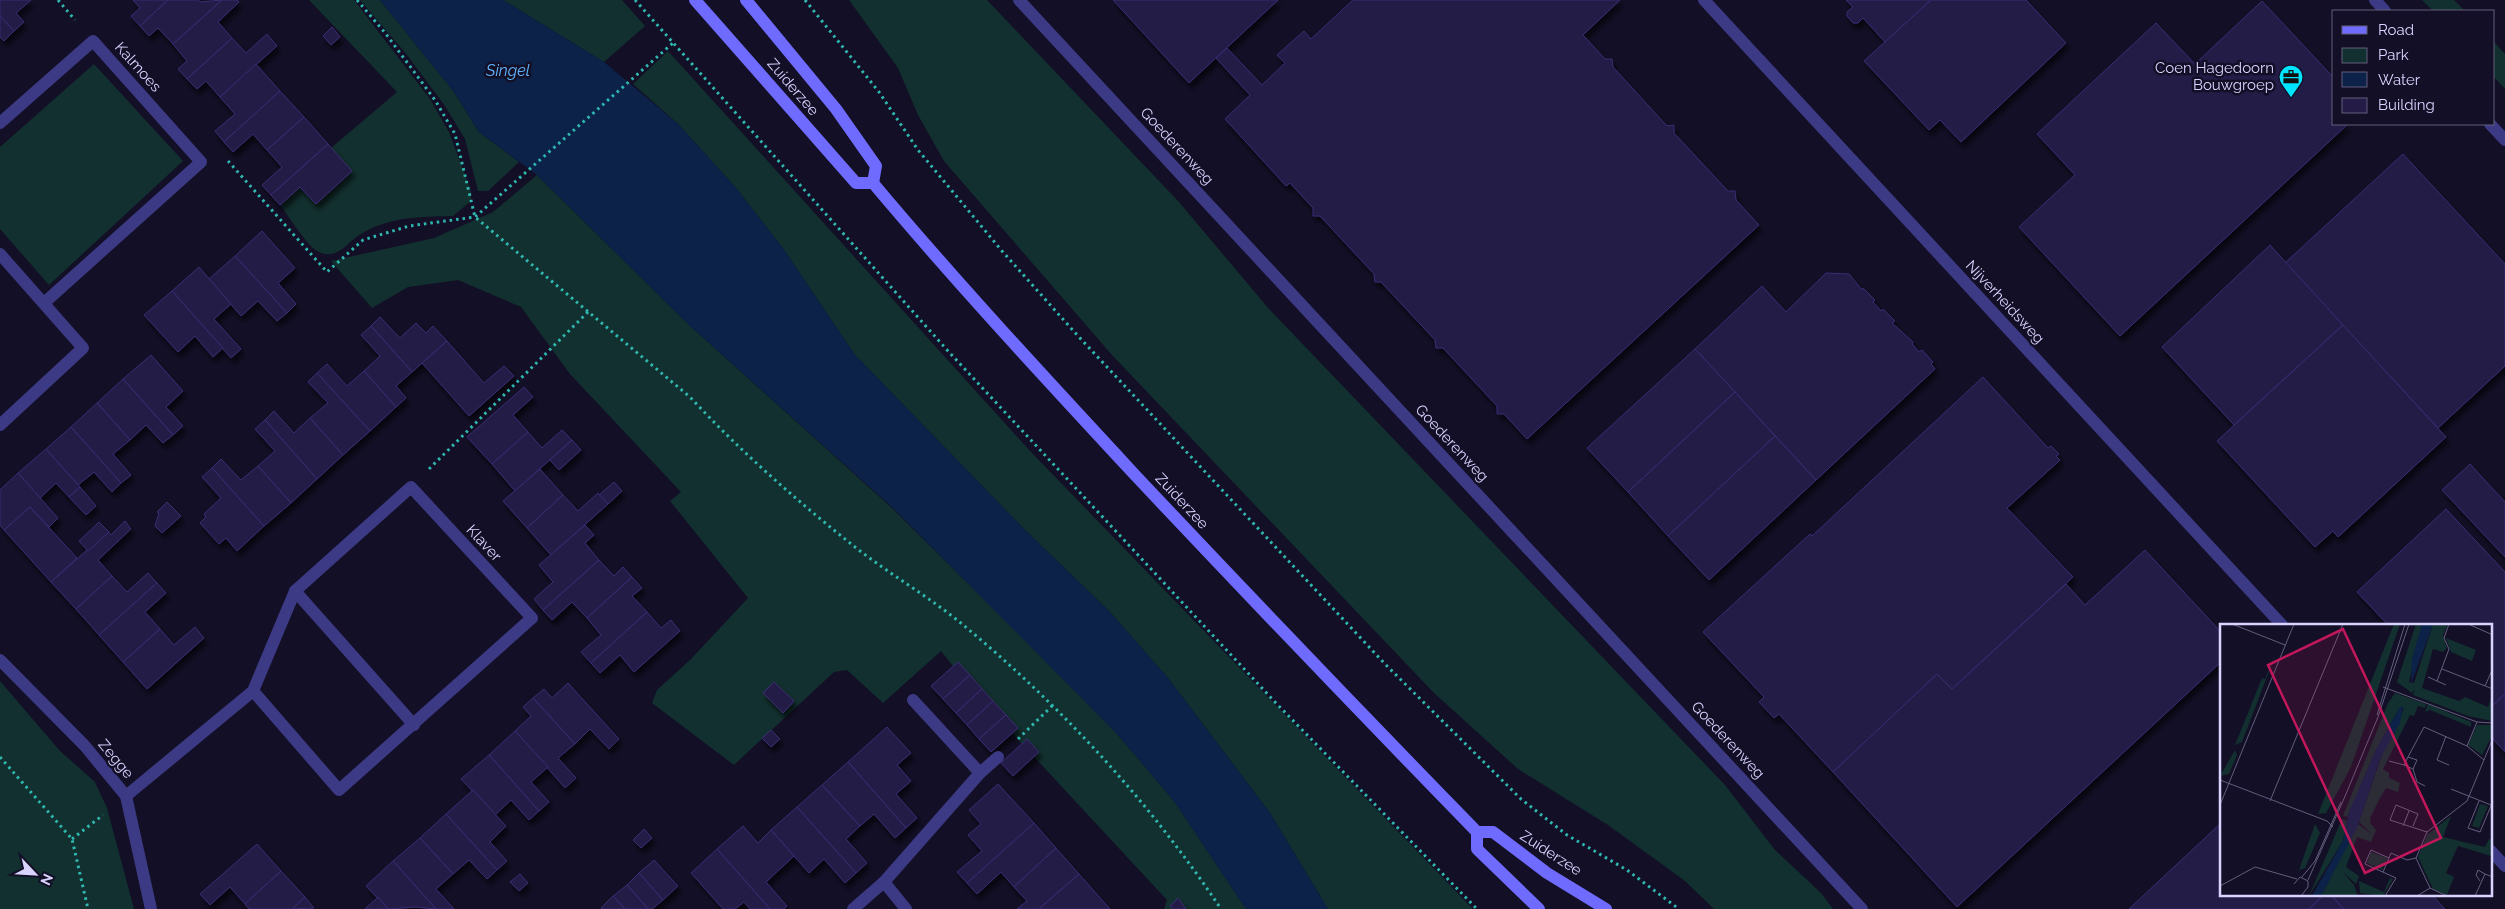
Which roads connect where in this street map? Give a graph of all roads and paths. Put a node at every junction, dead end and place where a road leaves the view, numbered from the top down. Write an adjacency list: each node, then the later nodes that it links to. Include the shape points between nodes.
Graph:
1 (357, 0): 16 (path, via 435,100 455,134)
2 (695, 0): 15 (street, Zuiderzee, via 856,183)
3 (746, 0): 15 (street, Zuiderzee, via 836,109 865,150 876,166)
4 (805, 0): 47 (path, via 879,92 918,150 1002,251 1385,664 1521,799 1567,835 1627,870)
5 (1019, 0): 48 (street, Goederenweg)
6 (1704, 0): 23 (street, Nijverheidsweg)
7 (2375, 0): 9 (street)
8 (636, 1): 10 (path)
9 (2384, 10)
10 (673, 43): 16 (path); 44 (path, via 962,366 1274,702)
11 (0, 123): 14 (street, Kalmoes, via 93,41)
12 (2491, 125): 13 (street)
13 (2505, 140)
14 (202, 162): 16 (path, via 222,155 327,272 363,240 409,226); 18 (street)
15 (873, 182): 34 (street, Zuiderzee, via 935,257 1042,375 1261,610)
16 (475, 218): 19 (path)
17 (0, 254): 18 (street)
18 (44, 303): 20 (street, via 83,348)
19 (589, 311): 21 (path); 27 (path, via 690,397 840,534 968,628)
20 (0, 425)
21 (411, 487): 22 (street); 28 (street, Klaver, via 532,618)
22 (294, 591): 25 (street); 28 (street)
23 (2281, 624)
24 (0, 660): 33 (street, Zegge, via 84,746)
25 (253, 691): 28 (street, Klaver, via 339,790); 33 (street)
26 (913, 700): 32 (street)
27 (1053, 705): 29 (path); 43 (path, via 1104,759)
28 (414, 725)
29 (1029, 729)
30 (998, 756): 32 (street)
31 (0, 757): 35 (path)
32 (980, 773): 38 (street)
33 (126, 796): 35 (path); 40 (street, Zegge)
34 (1477, 832): 45 (street, Zuiderzee, via 1477,849); 46 (street, Zuiderzee, via 1493,832 1535,865)
35 (72, 839): 39 (path)
36 (2492, 852): 37 (street)
37 (2505, 866)
38 (884, 882): 41 (street); 42 (street)
39 (88, 909)
40 (151, 909)
41 (853, 909)
42 (906, 909)
43 (1221, 909)
44 (1477, 909)
45 (1539, 909)
46 (1606, 909)
47 (1679, 909)
48 (1862, 909)

